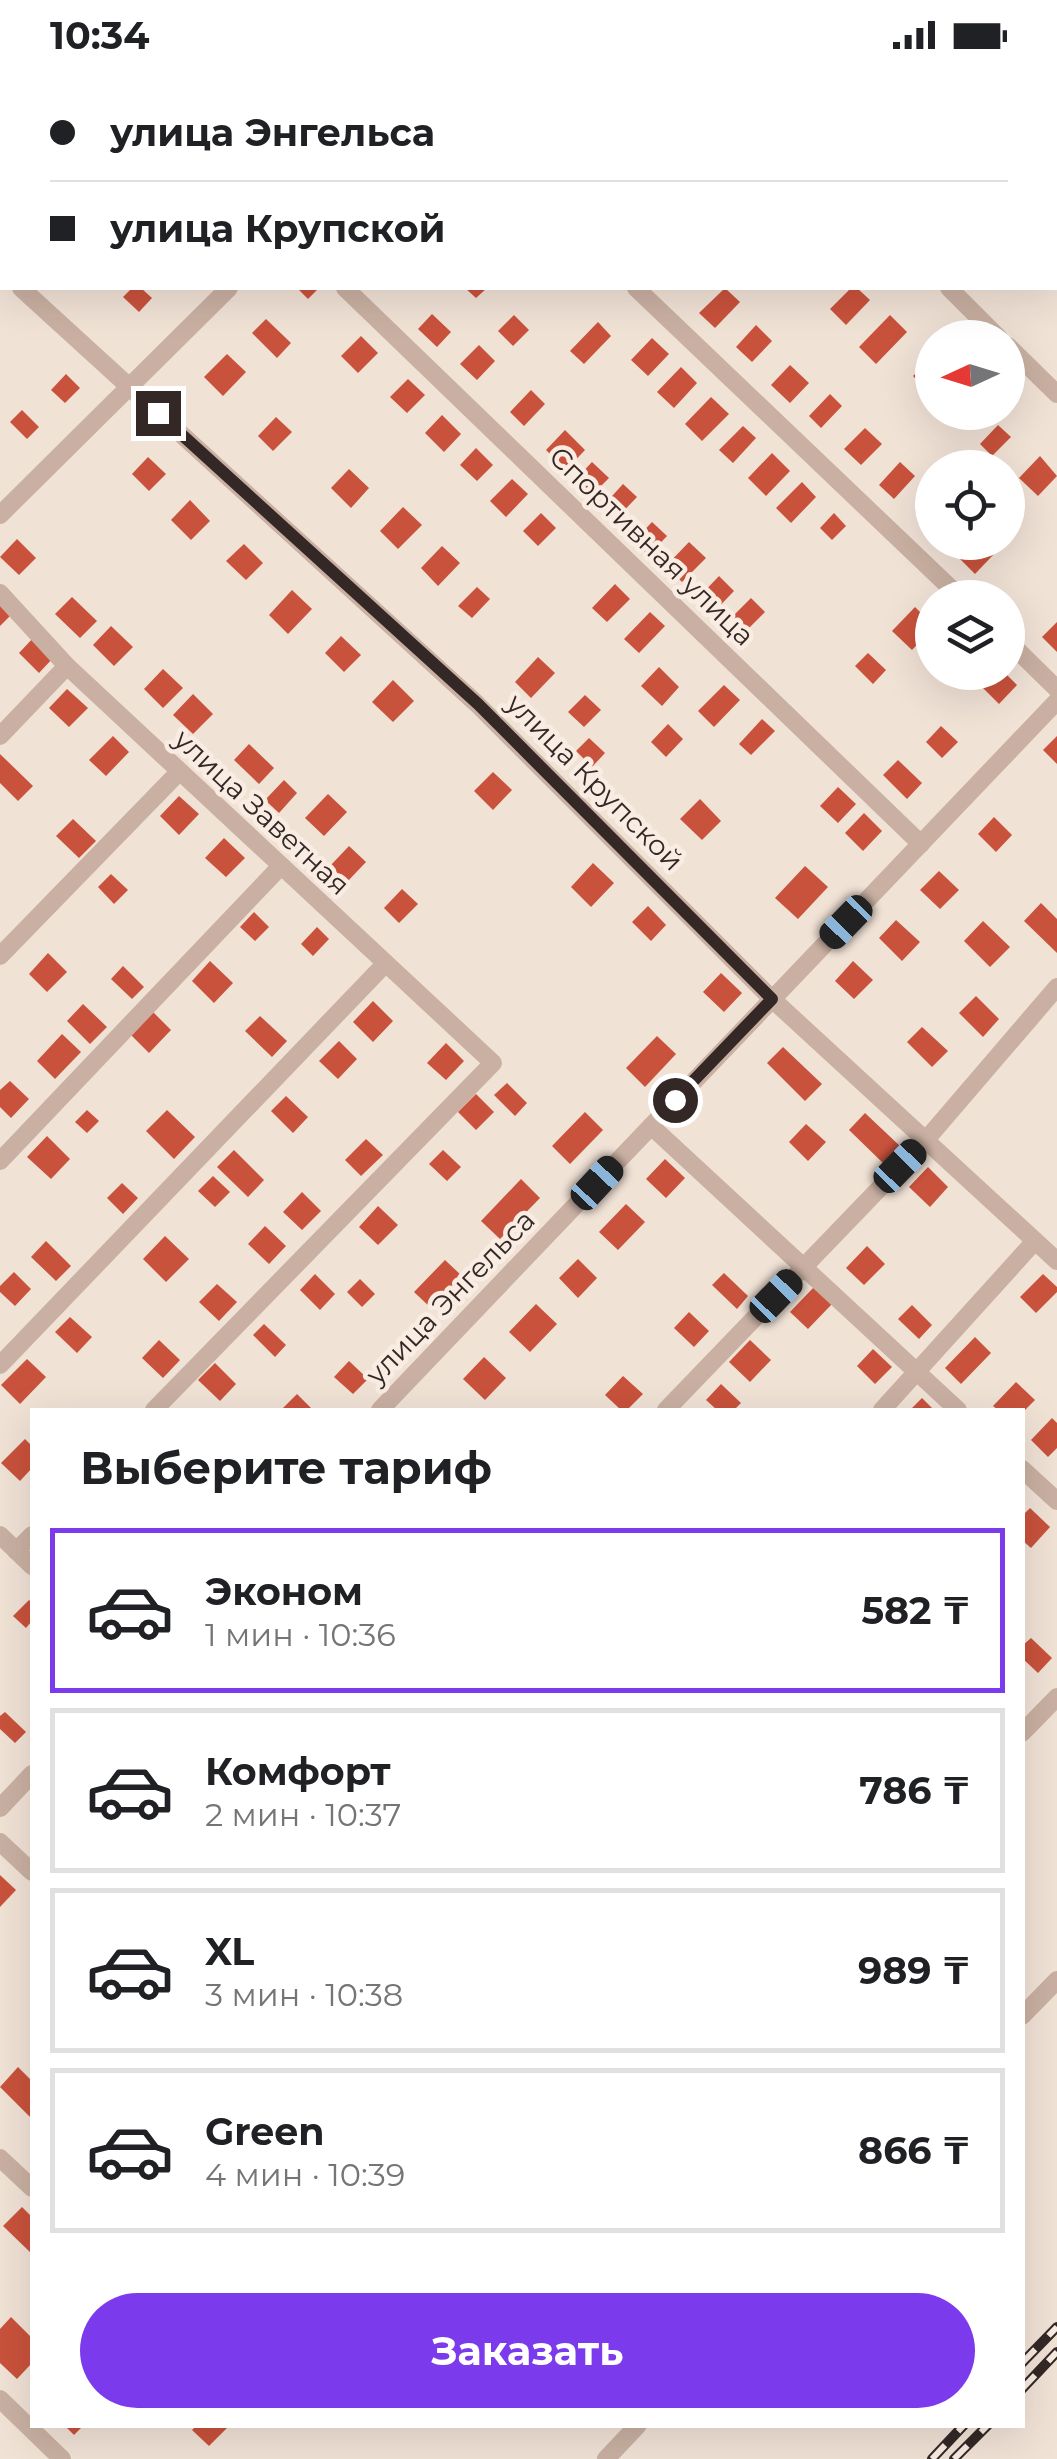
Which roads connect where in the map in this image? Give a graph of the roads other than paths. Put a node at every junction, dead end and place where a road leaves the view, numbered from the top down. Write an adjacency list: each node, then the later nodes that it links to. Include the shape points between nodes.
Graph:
1 (23, 290): 8 (street, улица Крупской)
2 (227, 290): 8 (street)
3 (347, 290): 19 (street, Спортивная улица)
4 (638, 290): 11 (street)
5 (951, 290): 6 (street)
6 (981, 320)
7 (1025, 363): 9 (street)
8 (130, 386): 10 (street); 24 (street, улица Крупской, via 478,704)
9 (1057, 394)
10 (0, 516)
11 (943, 580)
12 (0, 593): 14 (street, улица Заветная)
13 (1025, 658): 15 (street)
14 (67, 666): 17 (street); 18 (street, улица Заветная)
15 (1057, 689)
16 (1057, 701): 19 (street, улица Энгельса)
17 (0, 736)
18 (180, 772): 20 (street, улица Заветная); 21 (street)
19 (920, 844): 24 (street, улица Энгельса)
20 (280, 867): 22 (street, улица Заветная); 27 (street)
21 (0, 956)
22 (384, 965): 31 (street); 33 (street, улица Заветная, via 493,1064)
23 (1057, 987): 26 (street)
24 (772, 999): 25 (street, улица Энгельса); 26 (street, улица Крупской)
25 (651, 1126): 30 (street); 34 (street, улица Энгельса)
26 (925, 1141): 28 (street, улица Крупской); 30 (street)
27 (0, 1162)
28 (1035, 1241): 29 (street, улица Крупской); 32 (street)
29 (1057, 1261)
30 (803, 1268): 32 (street); 35 (street)
31 (0, 1365)
32 (918, 1374): 36 (street); 37 (street)
33 (156, 1408)
34 (382, 1408)
35 (668, 1408)
36 (884, 1408)
37 (956, 1408)
38 (1027, 1481): 39 (street)
39 (1057, 1501)
40 (0, 1536): 42 (street)
41 (30, 1537): 42 (street)
42 (16, 1551): 43 (street)
43 (30, 1564)
44 (1057, 1698): 45 (street)
45 (1025, 1730)
46 (30, 1776): 47 (street)
47 (0, 1808)
48 (0, 1842): 49 (street)
49 (30, 1870)
50 (1057, 1980): 51 (street)
51 (1025, 2013)
52 (0, 2158): 53 (street)
53 (30, 2186)
54 (0, 2399): 56 (street)
55 (635, 2428): 57 (street)
56 (62, 2459)
57 (606, 2459)

